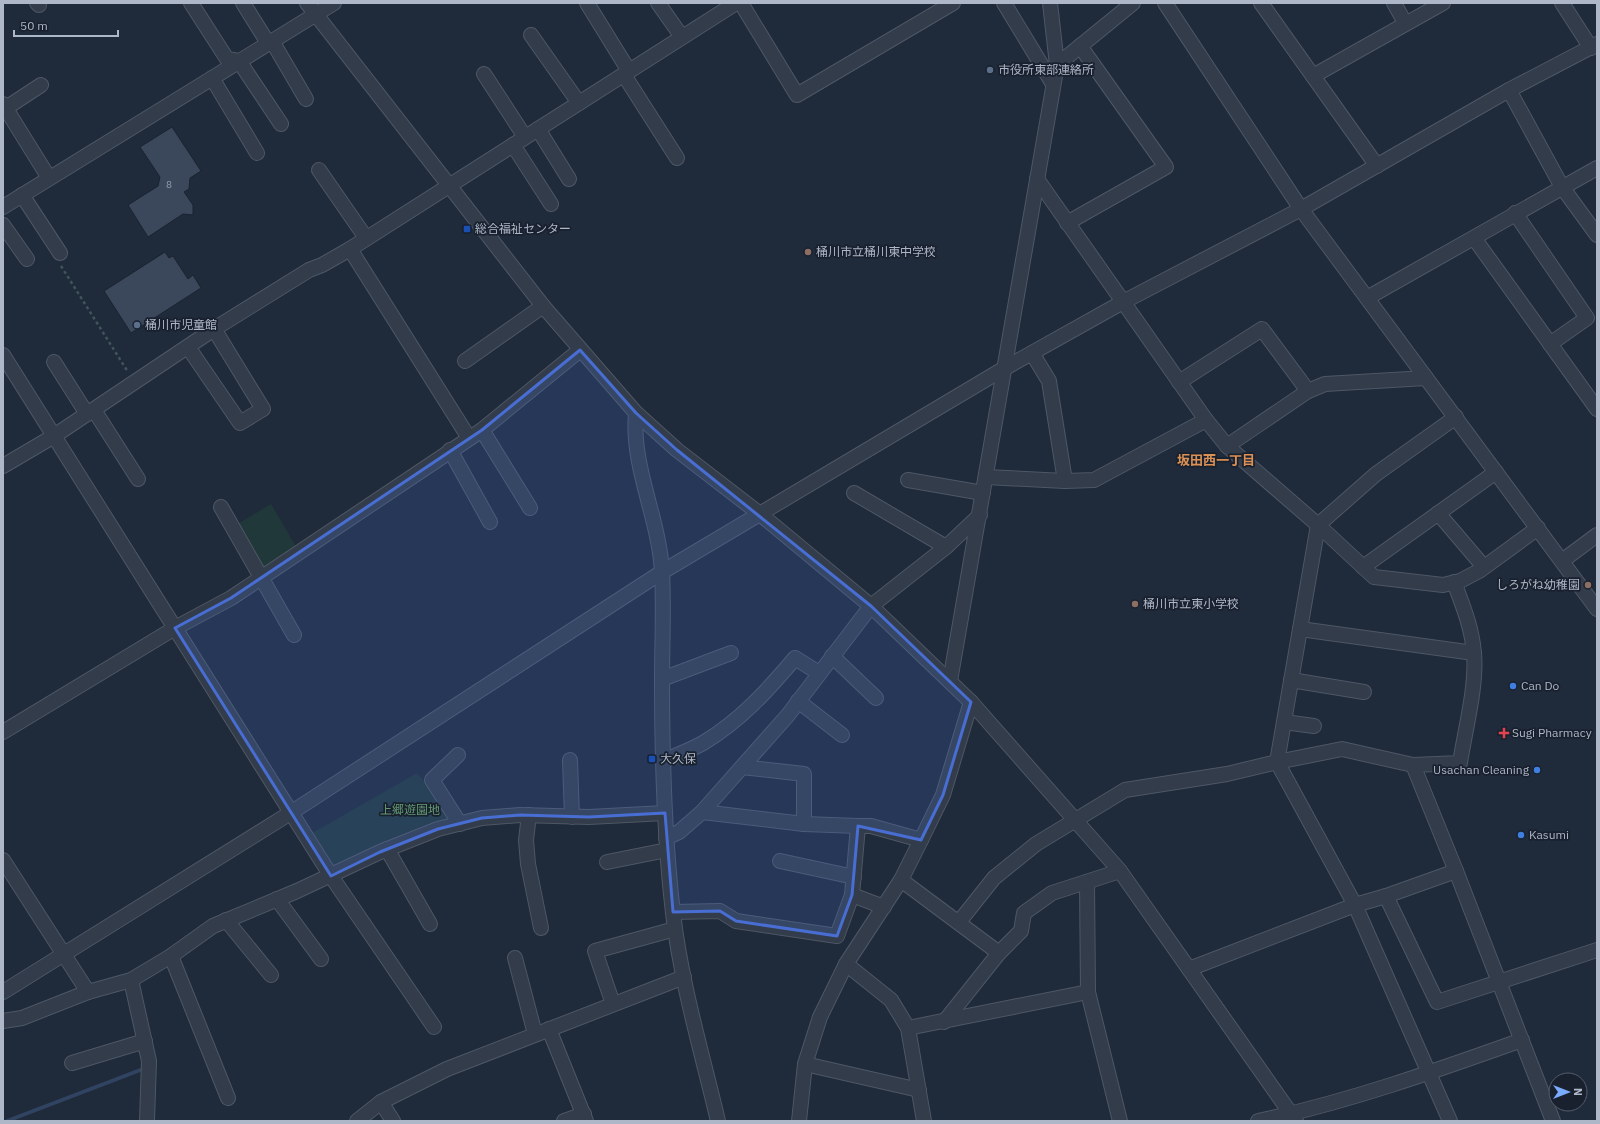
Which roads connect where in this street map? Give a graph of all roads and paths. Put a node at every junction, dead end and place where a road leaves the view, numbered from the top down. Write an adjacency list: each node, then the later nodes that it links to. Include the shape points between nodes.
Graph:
1 (191, 3): 25 (street, via 227,59)
2 (244, 3): 22 (street)
3 (307, 3): 18 (street)
4 (334, 3): 18 (street)
5 (587, 3): 27 (street)
6 (658, 3): 21 (street)
7 (736, 3): 21 (street)
8 (741, 3): 9 (street, via 797,95)
9 (953, 3)
10 (1004, 3): 31 (street)
11 (1050, 3): 26 (street)
12 (1133, 3): 23 (street)
13 (1165, 3): 54 (street)
14 (1261, 3): 29 (street)
15 (1394, 3): 19 (street)
16 (1443, 3): 19 (street)
17 (1562, 3): 24 (street)
18 (316, 14): 22 (street); 49 (street)
19 (1405, 23): 29 (street)
20 (531, 36): 35 (street)
21 (682, 37): 27 (street)
22 (270, 42): 25 (street); 34 (street)
23 (1080, 46): 26 (street); 56 (street, via 1166,167)
24 (1594, 46): 33 (street)
25 (239, 61): 30 (street); 37 (street)
26 (1057, 65): 31 (street)
27 (626, 73): 35 (street); 42 (street)
28 (484, 74): 39 (street)
29 (1313, 76): 43 (street)
30 (212, 78): 41 (street); 46 (street)
31 (1053, 84): 48 (street)
32 (41, 85): 36 (street)
33 (1509, 90): 43 (street); 50 (street)
34 (306, 99)
35 (579, 103): 38 (street)
36 (4, 106): 46 (street)
37 (281, 124)
38 (538, 130): 39 (street); 47 (street)
39 (525, 137): 40 (street)
40 (512, 146): 49 (street); 52 (street)
41 (257, 153)
42 (677, 158)
43 (1377, 166): 54 (street)
44 (1597, 168): 50 (street)
45 (318, 170): 59 (street)
46 (49, 178): 51 (street)
47 (569, 179)
48 (1038, 179): 56 (street); 75 (street)
49 (449, 185): 59 (street); 66 (street)
50 (1562, 186): 55 (street); 58 (street)
51 (22, 195): 53 (street); 63 (street)
52 (551, 204)
53 (3, 207)
54 (1301, 209): 64 (street); 65 (street)
55 (1515, 213): 60 (street); 68 (street, via 1587,318)
56 (1067, 223): 65 (street)
57 (3, 225): 62 (street)
58 (1597, 235)
59 (366, 238): 61 (street)
60 (1474, 238): 64 (street); 68 (street)
61 (350, 249): 67 (street, via 309,270); 89 (street)
62 (27, 259)
63 (60, 259): 78 (path)
64 (1367, 298): 76 (street)
65 (1123, 302): 71 (street); 77 (street)
66 (543, 306): 70 (street); 73 (street)
67 (214, 329): 69 (street); 69 (street, via 263,409 240,423)
68 (1550, 344): 79 (street)
69 (188, 347): 78 (street)
70 (580, 350): 84 (street); 87 (street)
71 (1032, 353): 75 (street); 97 (street, via 1049,381)
72 (3, 356): 88 (street)
73 (465, 361)
74 (54, 362): 83 (street)
75 (1006, 368): 94 (street); 103 (street)
76 (1426, 378): 80 (street, via 1325,384); 85 (street)
77 (1179, 382): 80 (street, via 1262,328); 86 (street)
78 (134, 383): 83 (street)
79 (1584, 390): 81 (street); 82 (street)
80 (1308, 391): 90 (street)
81 (1597, 398)
82 (1597, 409)
83 (90, 412): 88 (street); 95 (street)
84 (636, 413): 103 (street, via 677,450); 113 (street, via 636,450 658,540)
85 (1456, 417): 93 (street); 106 (street, via 1376,474)
86 (1206, 420): 90 (street); 97 (street, via 1094,480)
87 (482, 430): 89 (street); 101 (street)
88 (54, 436): 92 (street); 118 (street)
89 (469, 438): 91 (street)
90 (1227, 446): 106 (street)
91 (450, 450): 105 (street); 114 (street)
92 (3, 466)
93 (1496, 472): 102 (street); 107 (street)
94 (986, 477): 97 (street); 99 (street)
95 (138, 479)
96 (908, 480): 99 (street)
97 (1065, 481)
98 (854, 492): 109 (street)
99 (984, 492): 104 (street)
100 (221, 507): 114 (street)
101 (530, 508)
102 (1438, 513): 111 (street); 112 (street)
103 (760, 514): 113 (street); 116 (street)
104 (980, 515): 109 (street); 127 (street)
105 (490, 522)
106 (1318, 526): 111 (street); 119 (street)
107 (1538, 528): 110 (street); 112 (street)
108 (1597, 535): 110 (street)
109 (946, 547): 116 (street)
110 (1562, 561): 117 (street)
111 (1363, 566): 115 (street, via 1374,577 1443,585)
112 (1484, 567): 115 (street)
113 (662, 572): 125 (street); 142 (street)
114 (261, 578): 118 (street, via 231,598); 120 (street)
115 (1454, 582): 122 (street, via 1470,623)
116 (871, 606): 123 (street); 127 (street)
117 (1597, 609)
118 (176, 628): 134 (street); 142 (street)
119 (1300, 628): 122 (street); 126 (street)
120 (294, 635)
121 (731, 653): 125 (street)
122 (1474, 653): 140 (street, via 1475,672 1460,763)
123 (832, 656): 124 (street); 129 (street)
124 (819, 673): 130 (street); 138 (street, via 795,658 742,715 703,743)
125 (662, 679): 138 (street)
126 (1291, 680): 128 (street); 132 (street)
127 (950, 681): 131 (street)
128 (1364, 692)
129 (876, 698)
130 (798, 701): 135 (street); 141 (street)
131 (971, 702): 147 (street); 151 (street, via 943,795)
132 (1284, 722): 133 (street); 139 (street)
133 (1314, 726)
134 (4, 729)
135 (842, 736)
136 (458, 755): 148 (street, via 432,780)
137 (570, 760): 146 (street)
138 (664, 761): 144 (street)
139 (1277, 762): 140 (street, via 1342,749); 147 (street, via 1227,774 1125,790); 166 (street)
140 (1412, 765): 158 (street)
141 (742, 766): 143 (street); 149 (street, via 804,774)
142 (292, 812): 159 (street); 176 (street)
143 (702, 812): 149 (street); 152 (street)
144 (665, 813): 146 (street); 152 (street)
145 (529, 815): 146 (street); 148 (street, via 482,818); 172 (street, via 526,840 528,864)
146 (572, 817)
147 (1076, 821): 157 (street); 170 (street, via 1036,844 994,878)
148 (460, 824): 153 (street, via 438,829)
149 (804, 824): 150 (street)
150 (858, 826): 151 (street, via 871,826); 160 (street)
151 (921, 840): 161 (street)
152 (667, 844): 155 (street); 168 (street)
153 (387, 849): 159 (street); 171 (street)
154 (3, 860): 176 (street)
155 (607, 862)
156 (780, 862): 160 (street)
157 (1120, 871): 162 (street); 181 (street)
158 (1456, 871): 164 (street); 185 (street)
159 (331, 876): 165 (street); 192 (street)
160 (854, 877): 163 (street)
161 (901, 880): 167 (street); 170 (street)
162 (1087, 882): 175 (street, via 1052,894 1024,913 1021,931); 188 (street)
163 (852, 895): 167 (street); 168 (street, via 837,936 736,921 720,911)
164 (1386, 896): 166 (street); 185 (street, via 1437,1002)
165 (278, 899): 169 (street); 179 (street)
166 (1356, 905): 181 (street); 200 (street)
167 (884, 907): 180 (street)
168 (673, 912): 173 (street)
169 (226, 920): 177 (street, via 213,926); 182 (street)
170 (959, 922): 175 (street)
171 (430, 924)
172 (541, 928)
173 (675, 929): 183 (street); 189 (street, via 595,952)
174 (1597, 950): 185 (street)
175 (998, 953): 191 (street)
176 (64, 954): 186 (street); 187 (street)
177 (171, 956): 184 (street); 202 (street)
178 (515, 958): 195 (street)
179 (321, 959)
180 (846, 964): 193 (street, via 891,1000); 199 (street, via 820,1017)
181 (1189, 969): 205 (street)
182 (272, 975)
183 (684, 977): 189 (street); 210 (street)
184 (130, 980): 187 (street); 197 (street)
185 (1498, 982): 196 (street)
186 (3, 992)
187 (88, 992): 190 (street, via 22,1018)
188 (1088, 992): 191 (street); 213 (street)
189 (613, 1004): 194 (street)
190 (3, 1021)
191 (944, 1022): 193 (street)
192 (434, 1027)
193 (908, 1028): 201 (street)
194 (549, 1029): 195 (street); 204 (street)
195 (534, 1034): 203 (street, via 447,1069)
196 (1522, 1040): 200 (street); 216 (street)
197 (145, 1041): 198 (street); 206 (street, via 149,1062)
198 (72, 1063)
199 (805, 1064): 201 (street); 211 (street)
200 (1429, 1074): 205 (street); 215 (street)
201 (919, 1090): 212 (street)
202 (228, 1098)
203 (381, 1102): 207 (street); 208 (street)
204 (585, 1117): 209 (street)
205 (1294, 1118): 214 (street)
206 (148, 1121)
207 (357, 1121)
208 (393, 1121)
209 (564, 1121)
210 (718, 1121)
211 (799, 1121)
212 (924, 1121)
213 (1120, 1121)
214 (1258, 1121)
215 (1450, 1121)
216 (1553, 1121)

